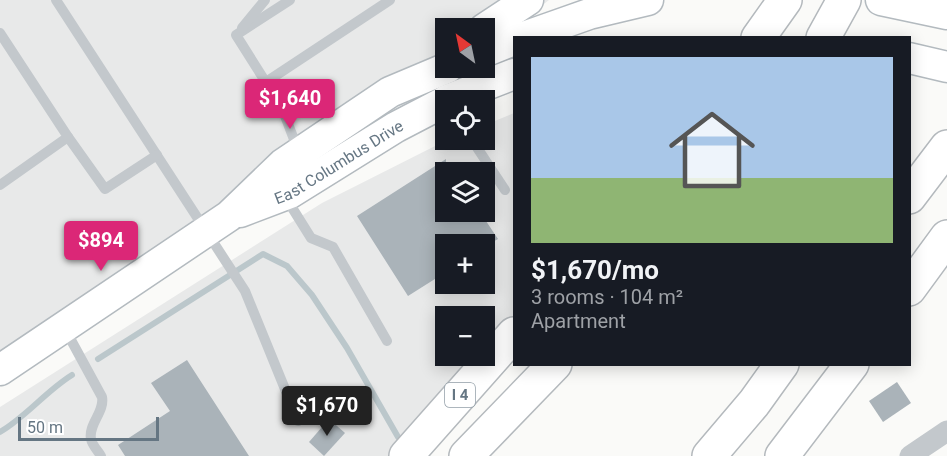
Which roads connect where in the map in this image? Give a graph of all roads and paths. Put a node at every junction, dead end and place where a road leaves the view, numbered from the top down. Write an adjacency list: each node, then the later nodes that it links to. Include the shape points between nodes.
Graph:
1 (56, 0): 32 (lane)
2 (265, 0): 13 (lane)
3 (290, 0): 13 (lane)
4 (390, 0): 24 (lane)
5 (528, 0): 11 (main road)
6 (648, 0): 14 (main road, via 589,14)
7 (785, 0): 15 (highway)
8 (844, 0): 16 (highway)
9 (881, 0): 10 (main road)
10 (947, 14)
11 (495, 22)
12 (0, 33): 28 (lane)
13 (236, 35): 24 (lane)
14 (527, 36)
15 (759, 36)
16 (824, 36)
17 (513, 40): 18 (main road)
18 (495, 48)
19 (911, 58): 21 (main road)
20 (435, 62): 26 (main road)
21 (947, 66)
22 (435, 73): 26 (main road, East Columbus Drive)
23 (513, 74): 25 (main road, East Columbus Drive)
24 (266, 82): 31 (lane, via 282,108)
25 (474, 90)
26 (390, 92): 31 (main road, East Columbus Drive)
27 (435, 107): 34 (main road, East Columbus Drive)
28 (68, 137): 32 (lane, via 105,189); 33 (lane)
29 (947, 147): 36 (highway)
30 (479, 150): 35 (lane)
31 (299, 153): 34 (main road, East Columbus Drive, via 283,164)
32 (157, 155): 37 (lane)
33 (0, 185)
34 (278, 185): 37 (main road, East Columbus Drive); 42 (lane, via 311,238 333,247)
35 (505, 190)
36 (911, 194)
37 (218, 223): 40 (main road, East Columbus Drive); 47 (lane, via 226,263 245,291)
38 (947, 237): 39 (highway)
39 (911, 286)
40 (63, 326): 46 (main road, East Columbus Drive); 49 (lane, via 104,404 91,432 91,440)
41 (513, 335): 50 (highway, I 4)
42 (387, 341)
43 (553, 366): 51 (highway)
44 (781, 366): 52 (highway)
45 (850, 366): 53 (highway)
46 (0, 370)
47 (298, 421)
48 (947, 431): 54 (street)
49 (101, 456)
50 (406, 456)
51 (466, 456)
52 (709, 456)
53 (782, 456)
54 (910, 456)

